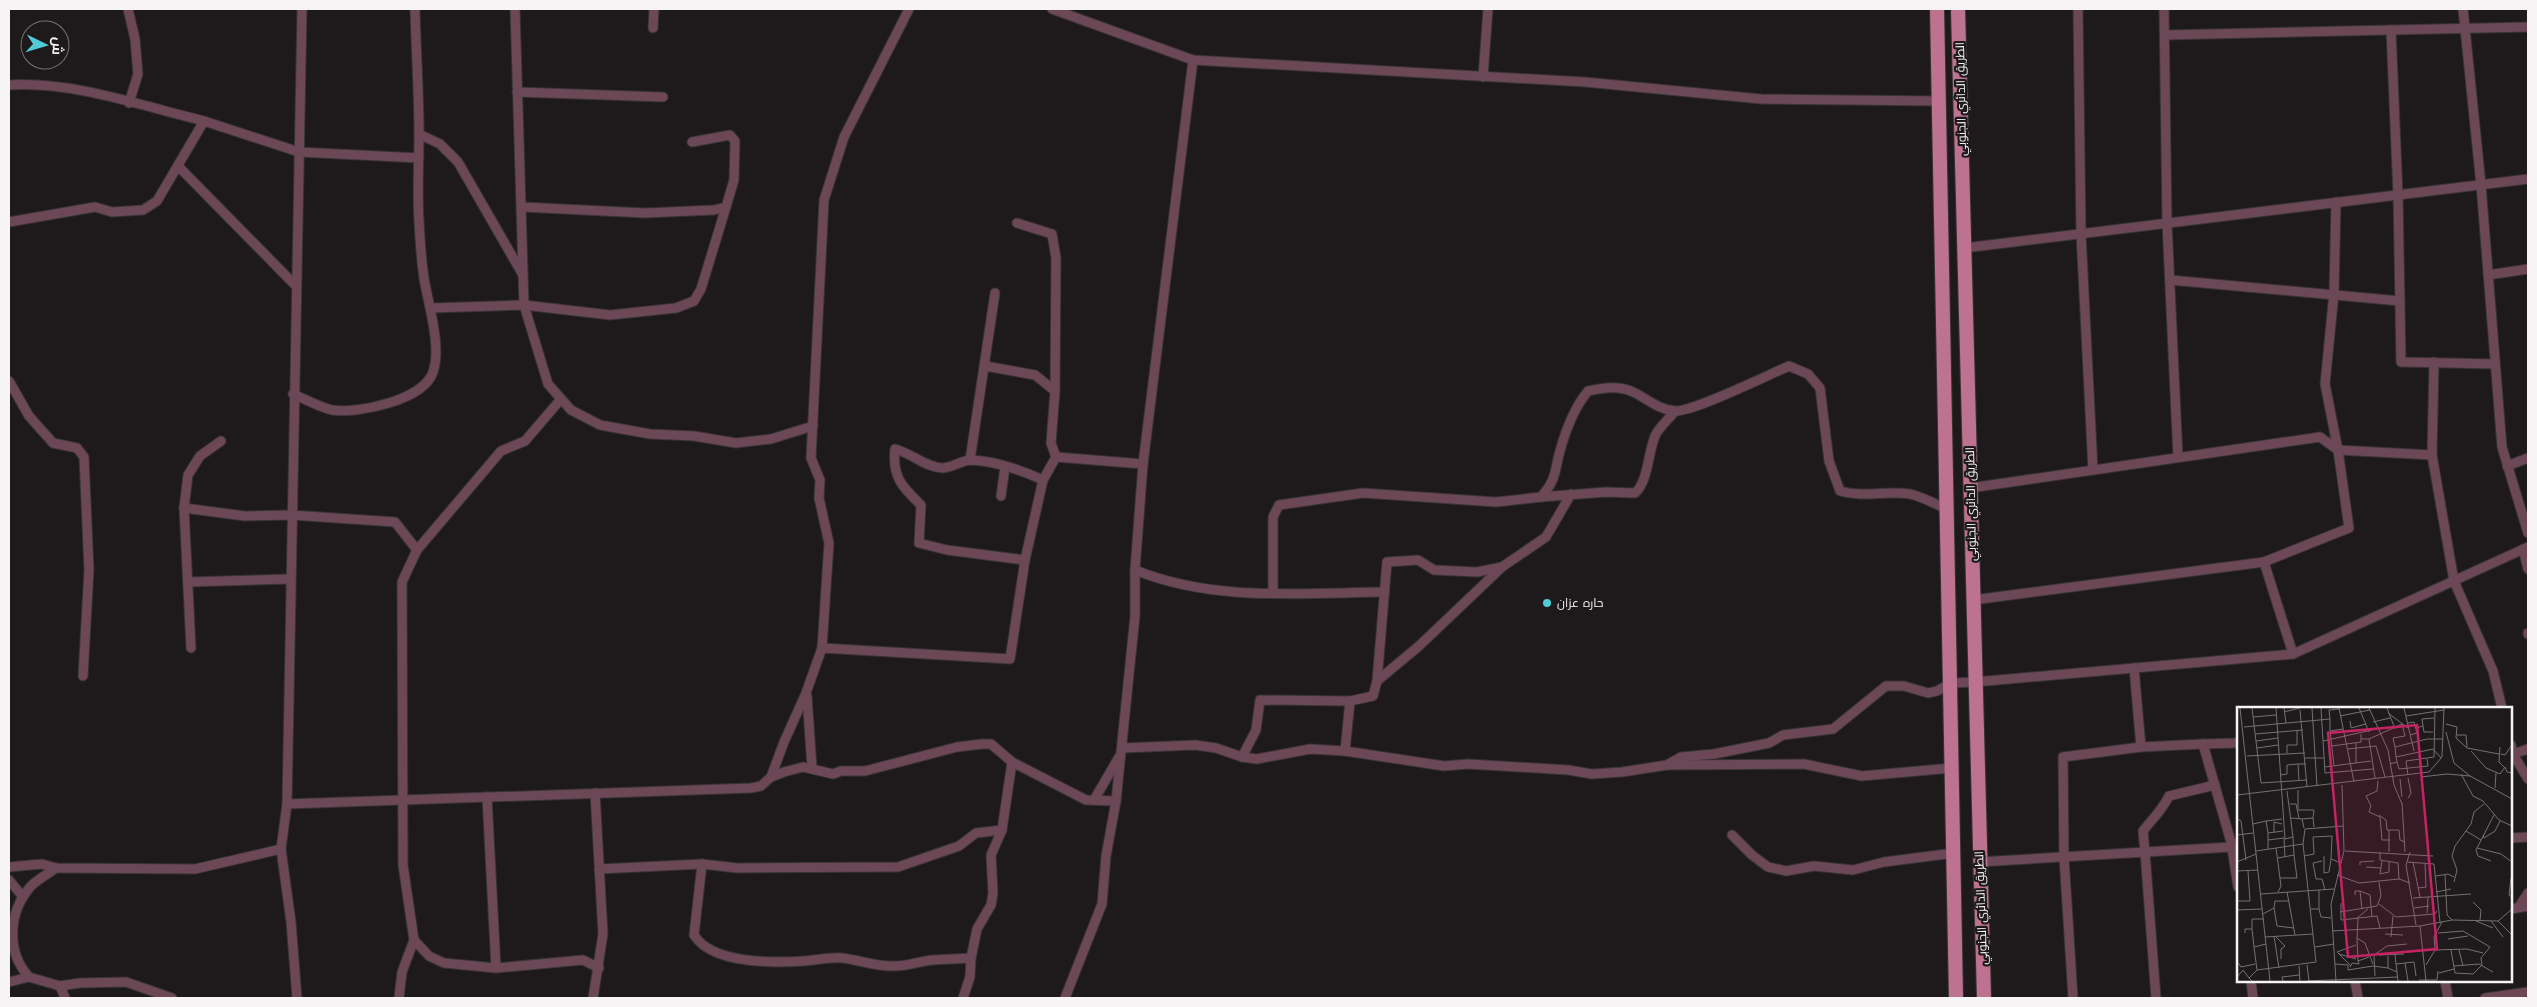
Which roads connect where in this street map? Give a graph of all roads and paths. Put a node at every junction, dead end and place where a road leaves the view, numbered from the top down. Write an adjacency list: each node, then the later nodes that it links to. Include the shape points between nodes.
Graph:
1 (128, 9): 26 (street, via 135,38 138,74)
2 (302, 9): 30 (street)
3 (415, 9): 28 (street)
4 (515, 9): 23 (street)
5 (654, 9): 16 (street)
6 (909, 9): 62 (street, via 844,137 824,200)
7 (1052, 9): 14 (street)
8 (1488, 9): 21 (street)
9 (1937, 9): 25 (main road, الطريق الدائري الجنوبي)
10 (1958, 9): 43 (main road, الطريق الدائري الجنوبي)
11 (2078, 9): 42 (street)
12 (2164, 9): 19 (street)
13 (2463, 9): 17 (street)
14 (1066, 12): 20 (street)
15 (2528, 27): 17 (street)
16 (654, 28)
17 (2465, 29): 18 (street); 34 (street)
18 (2391, 30): 19 (street); 35 (street)
19 (2165, 35): 41 (street)
20 (1193, 60): 21 (street); 70 (street)
21 (1483, 77): 25 (street, via 1585,82 1761,99)
22 (9, 86): 26 (street, via 27,84 60,88)
23 (517, 92): 24 (street); 37 (street)
24 (663, 97)
25 (1939, 101): 80 (main road, الطريق الدائري الجنوبي)
26 (129, 103): 27 (street)
27 (204, 121): 30 (street); 32 (street)
28 (419, 134): 31 (street); 45 (street, via 440,144 458,162)
29 (692, 142): 38 (street, via 730,135 735,141 734,180)
30 (299, 152): 31 (street); 48 (street)
31 (419, 158): 53 (street, via 419,221)
32 (178, 166): 39 (street, via 157,201 143,210 112,212 95,207); 48 (street)
33 (2528, 179): 34 (street)
34 (2481, 185): 35 (street); 46 (street)
35 (2398, 194): 36 (street); 51 (street)
36 (2336, 202): 41 (street); 50 (street)
37 (522, 207): 38 (street, via 645,213); 45 (street)
38 (726, 207): 52 (street, via 694,302 676,308 610,315)
39 (9, 222)
40 (1017, 223): 58 (street, via 1052,234 1056,258)
41 (2167, 223): 42 (street); 47 (street)
42 (2081, 234): 43 (street); 73 (street)
43 (1964, 248): 75 (main road, الطريق الدائري الجنوبي)
44 (2528, 269): 46 (street)
45 (523, 275): 52 (street)
46 (2488, 275): 55 (street)
47 (2170, 280): 50 (street); 67 (street)
48 (296, 286): 59 (street)
49 (995, 293): 56 (street)
50 (2334, 294): 51 (street); 64 (street, via 2325,384)
51 (2400, 301): 54 (street, via 2401,362)
52 (524, 305): 53 (street); 60 (street, via 548,384)
53 (430, 308): 59 (street, via 435,354 433,371 427,382 396,400 349,411 330,409)
54 (2434, 362): 55 (street); 65 (street)
55 (2495, 364): 71 (street, via 2502,447)
56 (985, 366): 58 (street, via 1035,375); 69 (street)
57 (9, 381): 100 (street, via 28,416 53,443 77,448 84,457 90,570)
58 (1055, 391): 66 (street, via 1051,443)
59 (293, 394): 81 (street)
60 (561, 399): 62 (street, via 571,410 600,425 650,434 694,436 736,443 771,439); 84 (street, via 525,441 501,452)
61 (1675, 412): 76 (street, via 1656,433 1642,487 1635,493); 78 (street, via 1631,391 1609,387 1588,391 1574,412 1553,482); 80 (street, via 1789,366 1808,374 1820,388 1829,461 1840,491 1854,495 1874,492 1911,494)
62 (813, 426): 97 (street, via 811,458 820,480 819,498 829,543)
63 (221, 441): 79 (street, via 200,456 188,475)
64 (2338, 450): 65 (street); 67 (street, via 2320,437); 86 (street, via 2349,528)
65 (2432, 455): 91 (street)
66 (1056, 457): 70 (street); 74 (street)
67 (2178, 457): 73 (street)
68 (2528, 458): 71 (street)
69 (970, 460): 72 (street); 85 (street, via 959,466 940,468 895,449 893,466 901,484 922,505 919,543)
70 (1143, 464): 89 (street)
71 (2508, 466): 82 (street)
72 (1005, 467): 74 (street, via 1019,469); 77 (street)
73 (2093, 470): 75 (street)
74 (1043, 480): 85 (street)
75 (1970, 488): 95 (main road, الطريق الدائري الجنوبي)
76 (1571, 494): 78 (street); 87 (street, via 1546,538)
77 (1001, 496)
78 (1540, 496): 94 (street, via 1496,502 1362,493 1279,505 1273,516)
79 (184, 508): 81 (street, via 245,516); 92 (street)
80 (1947, 509): 102 (main road, الطريق الدائري الجنوبي)
81 (291, 515): 84 (street, via 395,522); 90 (street)
82 (2528, 533)
83 (2526, 548): 88 (street); 91 (street)
84 (417, 550): 124 (street, via 402,582)
85 (1025, 560): 97 (street, via 1010,659)
86 (2264, 562): 95 (street); 98 (street)
87 (1502, 567): 93 (street, via 1477,572 1434,570 1418,560 1387,562); 101 (street)
88 (2528, 569)
89 (1136, 570): 94 (street, via 1165,582 1195,588 1231,593); 109 (street)
90 (289, 578): 92 (street); 127 (street)
91 (2454, 581): 98 (street); 106 (street, via 2493,671)
92 (188, 582): 96 (street)
93 (1385, 592): 94 (street); 101 (street)
94 (1273, 593)
95 (1973, 600): 103 (main road, الطريق الدائري الجنوبي)
96 (191, 648)
97 (822, 648): 104 (street)
98 (2293, 654): 99 (street)
99 (2134, 668): 103 (street); 110 (street)
100 (83, 676)
101 (1377, 681): 105 (street, via 1373,696)
102 (1951, 682): 103 (street); 116 (street, via 1928,693 1904,686 1886,686 1833,729 1784,735 1769,743 1714,754 1681,757); 118 (main road, الطريق الدائري الجنوبي)
103 (1975, 682): 137 (main road, الطريق الدائري الجنوبي)
104 (806, 693): 117 (street); 119 (street)
105 (1350, 701): 113 (street); 114 (street, via 1260,700 1256,730)
106 (2502, 707)
107 (2237, 743): 108 (street)
108 (2203, 744): 110 (street); 121 (street)
109 (1123, 748): 114 (street, via 1195,745); 125 (street); 126 (street)
110 (2141, 748): 136 (street, via 2063,757)
111 (2512, 749): 112 (street); 120 (street)
112 (2528, 749)
113 (1345, 751): 114 (street, via 1310,748 1257,759); 116 (street, via 1444,766 1468,764 1592,774)
114 (1242, 757)
115 (1012, 762): 117 (street, via 996,747 982,744 957,747 865,771 833,774); 125 (street, via 1086,800); 128 (street)
116 (1666, 765): 118 (street, via 1804,764 1862,776)
117 (812, 767): 119 (street, via 796,768)
118 (1952, 768): 135 (main road, الطريق الدائري الجنوبي)
119 (771, 777): 122 (street, via 761,786 751,788)
120 (2528, 779)
121 (2215, 785): 132 (street); 134 (street, via 2169,796 2160,814 2143,832)
122 (595, 793): 123 (street); 141 (street)
123 (487, 797): 124 (street); 149 (street)
124 (402, 800): 127 (street); 147 (street, via 403,865)
125 (1094, 800): 126 (street)
126 (1116, 801): 165 (street, via 1106,856 1102,904)
127 (287, 804): 133 (street)
128 (1002, 830): 138 (street, via 976,833 959,846 898,868 755,868); 148 (street, via 991,855 991,906 977,930)
129 (1732, 835): 135 (street, via 1768,867 1786,871 1814,866 1853,870 1884,862)
130 (2528, 837): 131 (street)
131 (2512, 838)
132 (2232, 847): 134 (street); 143 (street)
133 (281, 849): 140 (street, via 195,869); 161 (street)
134 (2145, 852): 136 (street); 169 (street)
135 (1954, 853): 166 (main road, الطريق الدائري الجنوبي)
136 (2064, 857): 137 (street); 168 (street)
137 (1980, 862): 167 (main road, الطريق الدائري الجنوبي)
138 (702, 864): 141 (street); 148 (street, via 694,935 713,953 744,960 841,958 889,966)
139 (9, 867): 140 (street, via 42,864)
140 (56, 868): 145 (street)
141 (599, 869): 150 (street, via 603,934)
142 (9, 880): 145 (street)
143 (2237, 880)
144 (2528, 893): 146 (street)
145 (23, 897): 151 (street, via 12,931 14,955)
146 (2519, 907)
147 (414, 940): 149 (street, via 429,956 444,963); 162 (street, via 402,972)
148 (971, 958): 164 (street, via 970,978)
149 (496, 968): 150 (street, via 576,960)
150 (598, 968): 163 (street)
151 (29, 977): 152 (street); 156 (street)
152 (9, 982)
153 (2251, 982): 170 (street)
154 (2355, 982): 171 (street)
155 (2445, 982): 172 (street)
156 (60, 986): 159 (street); 160 (street, via 126,982)
157 (2528, 992): 158 (street)
158 (2509, 997): 173 (street)
159 (65, 998)
160 (172, 998)
161 (297, 998)
162 (399, 998)
163 (593, 998)
164 (963, 998)
165 (1065, 998)
166 (1956, 998)
167 (1984, 998)
168 (2072, 998)
169 (2156, 998)
170 (2253, 998)
171 (2358, 998)
172 (2448, 998)
173 (2485, 998)

